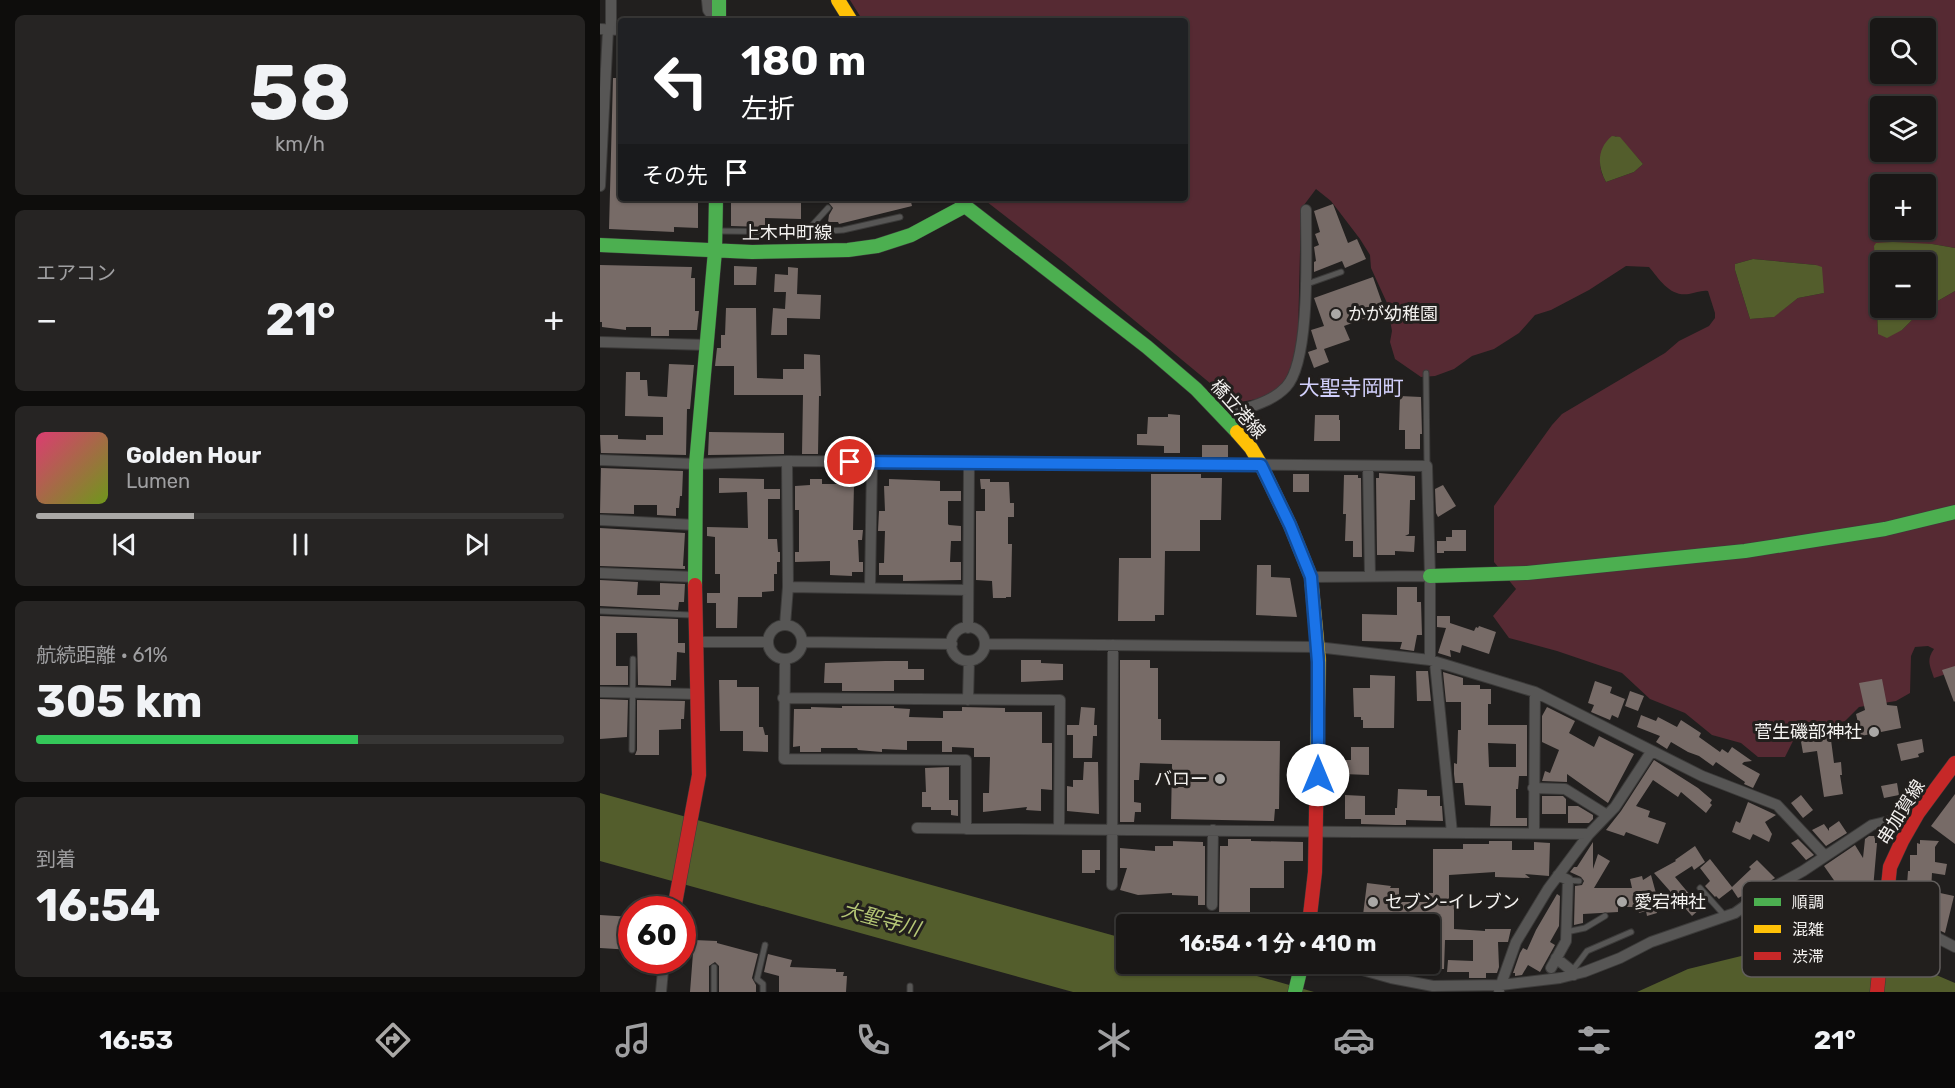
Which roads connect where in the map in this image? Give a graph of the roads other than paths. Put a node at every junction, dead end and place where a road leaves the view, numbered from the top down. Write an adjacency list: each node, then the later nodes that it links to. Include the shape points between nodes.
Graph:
1 (611, 0): 8 (street)
2 (708, 0): 5 (street, via 708,10)
3 (719, 0): 6 (main road)
4 (838, 0): 7 (main road)
5 (715, 18)
6 (717, 18)
7 (849, 18)
8 (610, 30): 9 (street)
9 (600, 186)
10 (716, 201): 15 (main road)
11 (962, 202): 18 (main road, 上木中町線, via 929,229 863,249); 24 (main road, 橋立港線, via 1147,347)
12 (828, 208): 16 (lane)
13 (1306, 210): 20 (street)
14 (900, 217): 16 (lane, via 843,230)
15 (716, 230): 16 (lane); 18 (main road)
16 (806, 232)
17 (600, 245): 18 (main road, 上木中町線)
18 (716, 250): 22 (main road)
19 (1341, 272): 20 (lane)
20 (1305, 285): 24 (street, via 1302,346 1288,386 1274,397)
21 (600, 342): 22 (street)
22 (708, 345): 29 (main road)
23 (1426, 373): 31 (lane)
24 (1225, 417): 30 (main road, 橋立港線)
25 (600, 460): 29 (street)
26 (787, 461): 27 (street); 29 (street); 41 (street)
27 (872, 462): 28 (street); 42 (street)
28 (969, 463): 30 (street); 43 (street)
29 (696, 464): 35 (main road)
30 (1261, 465): 32 (street); 40 (main road, 橋立港線)
31 (1427, 466): 32 (street); 38 (street)
32 (1368, 467): 37 (street)
33 (1955, 512): 38 (main road, via 1863,533 1745,551 1527,573)
34 (600, 520): 35 (street)
35 (695, 525): 39 (main road)
36 (600, 573): 39 (street)
37 (1370, 576): 38 (street); 40 (street)
38 (1430, 576): 58 (street)
39 (695, 577): 45 (main road)
40 (1311, 577): 54 (main road, 橋立港線)
41 (788, 587): 42 (street); 46 (street)
42 (870, 588): 43 (street)
43 (968, 590): 47 (street)
44 (600, 611): 45 (lane)
45 (695, 615): 48 (main road)
46 (785, 625): 49 (street, via 772,631); 50 (street, via 799,631)
47 (968, 628): 51 (street, via 956,634); 52 (street, via 981,633)
48 (696, 642): 49 (street); 62 (main road)
49 (768, 642): 56 (street, via 771,652)
50 (803, 642): 51 (street); 56 (street, via 796,656)
51 (952, 644): 57 (street, via 955,654)
52 (985, 644): 53 (street); 57 (street, via 982,654)
53 (1113, 645): 54 (street); 74 (street)
54 (1317, 647): 58 (street); 76 (main road, 橋立港線)
55 (633, 659): 61 (lane)
56 (785, 660): 63 (street)
57 (969, 661): 64 (street)
58 (1433, 661): 60 (street); 78 (street)
59 (600, 692): 61 (street)
60 (1534, 692): 66 (street); 68 (street)
61 (633, 693): 62 (street); 65 (lane)
62 (696, 694): 86 (main road, via 699,775)
63 (783, 698): 64 (street); 72 (street, via 784,759 966,760)
64 (968, 699): 73 (street, via 1060,700)
65 (632, 750)
66 (1651, 752): 69 (street); 80 (street, via 1777,805)
67 (1955, 763): 70 (main road, 串加賀線)
68 (1533, 788): 69 (street, via 1565,789); 77 (street)
69 (1607, 815): 79 (street)
70 (1915, 820): 80 (street, via 1872,825); 83 (main road, 串加賀線, via 1896,849)
71 (917, 828): 72 (street)
72 (966, 829): 73 (street)
73 (1059, 829): 74 (street)
74 (1112, 830): 75 (street); 84 (street)
75 (1213, 830): 76 (street); 87 (street)
76 (1317, 831): 78 (street); 89 (main road, 橋立港線)
77 (1534, 832): 78 (street); 79 (street)
78 (1452, 833)
79 (1589, 834): 81 (street)
80 (1824, 855): 82 (street)
81 (1568, 879): 92 (street); 103 (street, via 1516,942)
82 (1785, 881)
83 (1888, 881)
84 (1112, 885)
85 (1700, 888): 91 (lane)
86 (676, 896)
87 (1212, 905)
88 (1742, 908): 91 (street)
89 (1311, 914)
90 (1605, 916): 92 (lane, via 1585,928)
91 (1725, 916): 98 (street)
92 (1566, 932): 98 (street, via 1566,941 1554,963)
93 (1631, 932): 98 (lane, via 1587,951)
94 (1940, 939): 96 (street)
95 (765, 945): 106 (lane, via 757,979 764,984)
96 (1955, 947)
97 (714, 968): 105 (lane)
98 (1573, 973): 103 (street)
99 (663, 974): 104 (street)
100 (1299, 974): 107 (main road)
101 (1376, 974): 103 (street, via 1433,986)
102 (1878, 977): 108 (main road, 串加賀線)
103 (1500, 989)
104 (661, 992)
105 (714, 992)
106 (764, 992)
107 (1295, 992)
108 (1877, 992)

